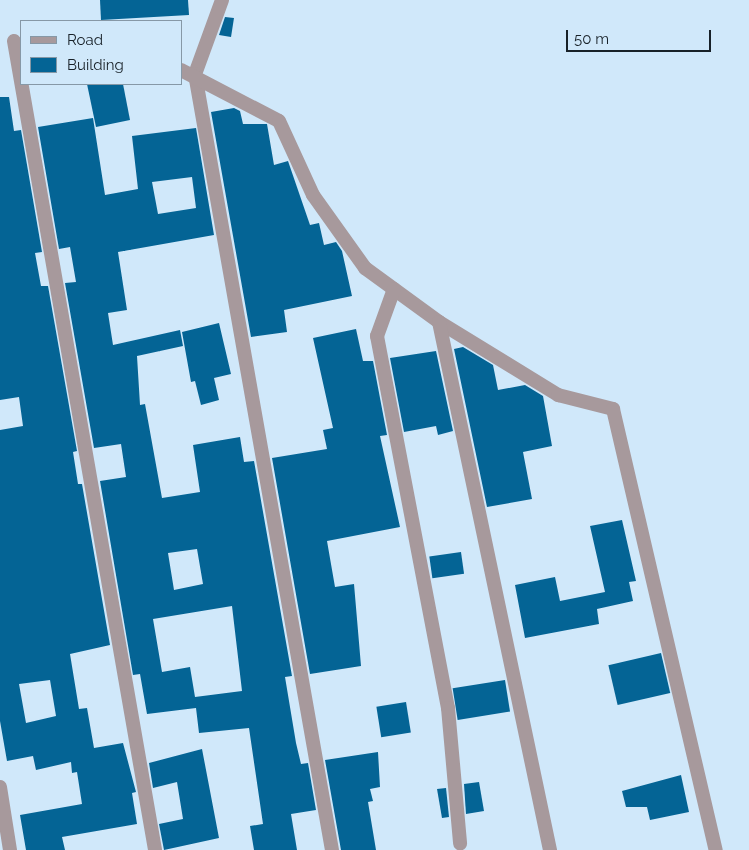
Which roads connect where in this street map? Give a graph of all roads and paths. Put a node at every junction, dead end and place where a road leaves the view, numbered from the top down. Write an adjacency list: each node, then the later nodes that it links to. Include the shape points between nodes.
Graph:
1 (222, 0): 3 (street)
2 (12, 41): 9 (street)
3 (188, 72): 4 (street, via 279,120 313,195 364,268); 10 (street)
4 (394, 289): 5 (street); 7 (street, via 377,336 448,708)
5 (439, 322): 11 (street); 12 (street, via 558,395 613,409)
6 (0, 787): 8 (street)
7 (460, 843)
8 (10, 850)
9 (155, 850)
10 (332, 850)
11 (550, 850)
12 (716, 850)

